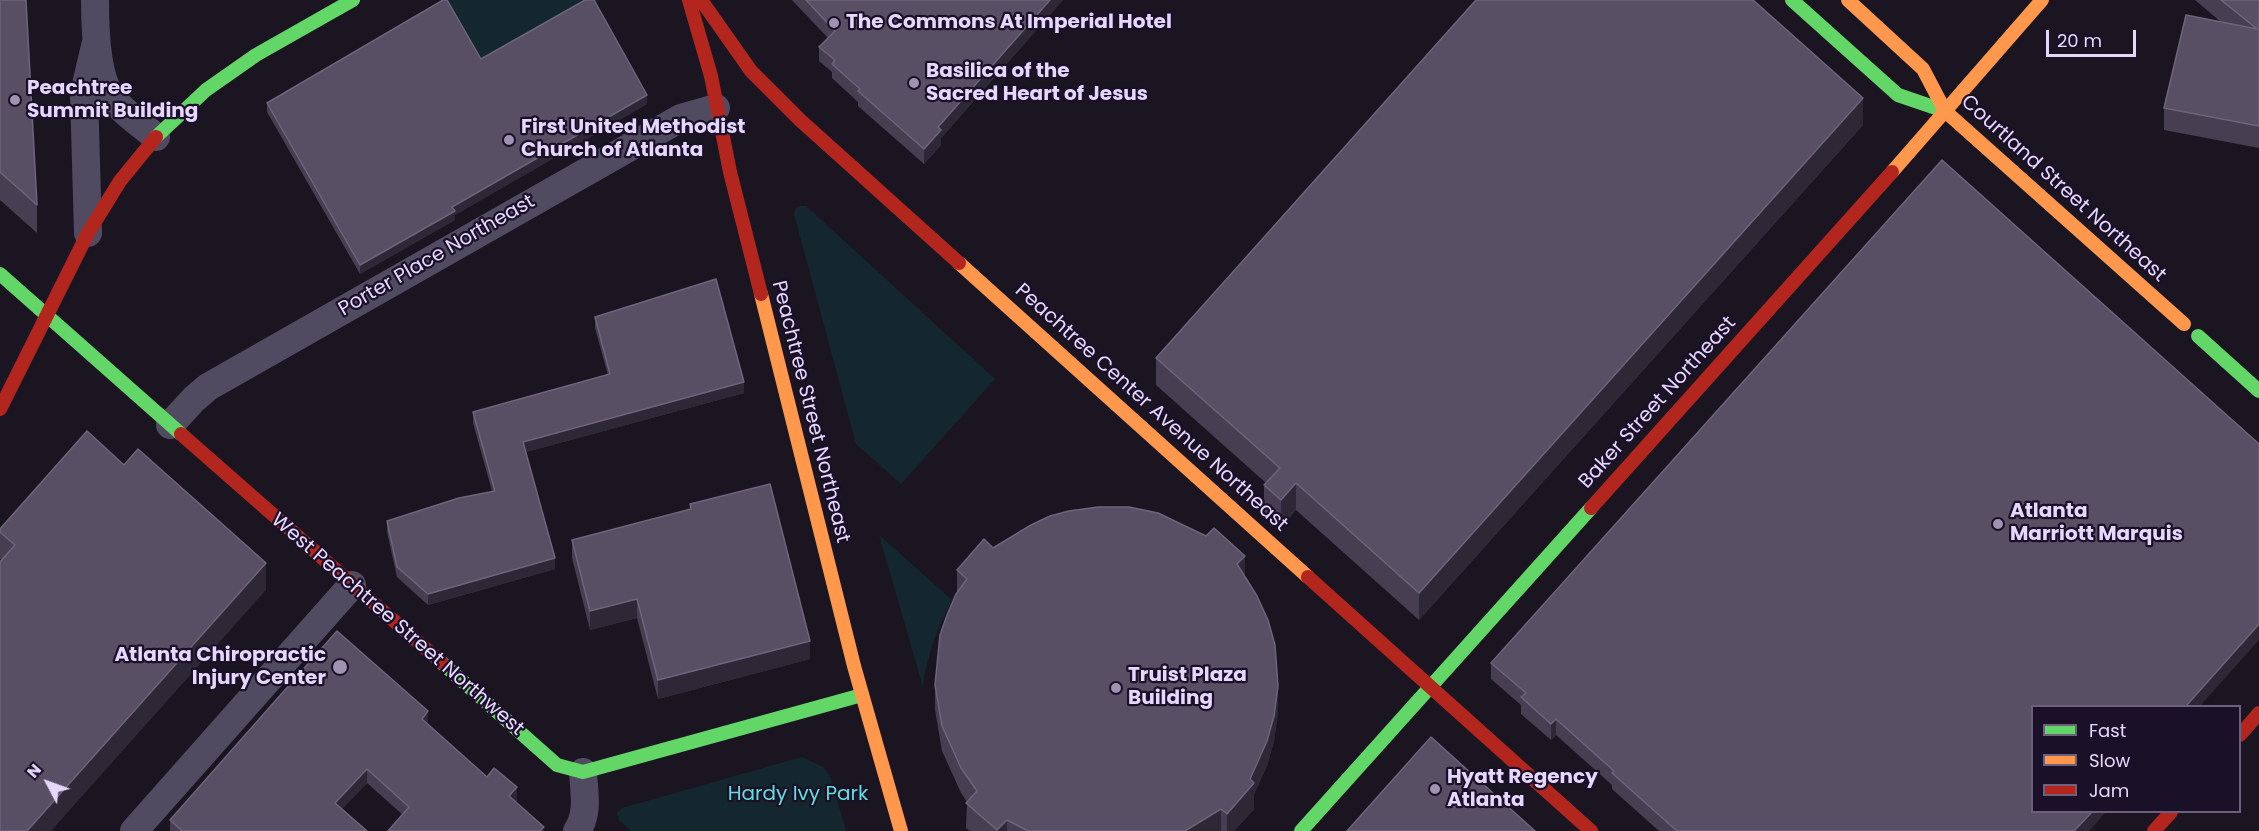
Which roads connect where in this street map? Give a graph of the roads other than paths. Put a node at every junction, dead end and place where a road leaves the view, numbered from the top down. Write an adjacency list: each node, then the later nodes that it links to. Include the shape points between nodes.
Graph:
1 (95, 0): 8 (street)
2 (353, 0): 11 (main road, via 256,55 207,90)
3 (689, 0): 9 (main road, Peachtree Street Northeast)
4 (701, 0): 21 (main road, Peachtree Center Avenue Northeast, via 752,71 800,120)
5 (1792, 0): 10 (main road, via 1898,95)
6 (1848, 0): 10 (main road, Courtland Street Northeast, via 1923,69)
7 (2042, 0): 10 (main road, Baker Street Northeast)
8 (96, 42): 11 (street, via 109,93); 12 (street, via 84,93)
9 (716, 108): 19 (street, Porter Place Northeast, via 681,118 208,387); 22 (main road, Peachtree Street Northeast)
10 (1945, 111): 15 (main road, Courtland Street Northeast); 21 (main road, Baker Street Northeast)
11 (156, 137): 12 (main road, via 120,181)
12 (88, 233): 14 (main road)
13 (0, 274): 14 (main road, West Peachtree Street Northwest)
14 (46, 315): 18 (main road); 19 (main road, West Peachtree Street Northwest)
15 (2184, 324)
16 (2198, 336): 17 (main road)
17 (2259, 391)
18 (0, 410)
19 (170, 425): 20 (main road, West Peachtree Street Northwest)
20 (352, 585): 25 (main road, West Peachtree Street Northwest, via 551,760); 28 (street)
21 (1430, 686): 30 (main road, Baker Street Northeast); 31 (main road, Peachtree Center Avenue Northeast)
22 (862, 695): 25 (main road); 29 (main road, Peachtree Street Northeast)
23 (2259, 713): 24 (main road)
24 (2241, 734)
25 (583, 772): 27 (street)
26 (2170, 813): 32 (main road)
27 (582, 829)
28 (134, 831)
29 (901, 831)
30 (1301, 831)
31 (1591, 831)
32 (2154, 831)

